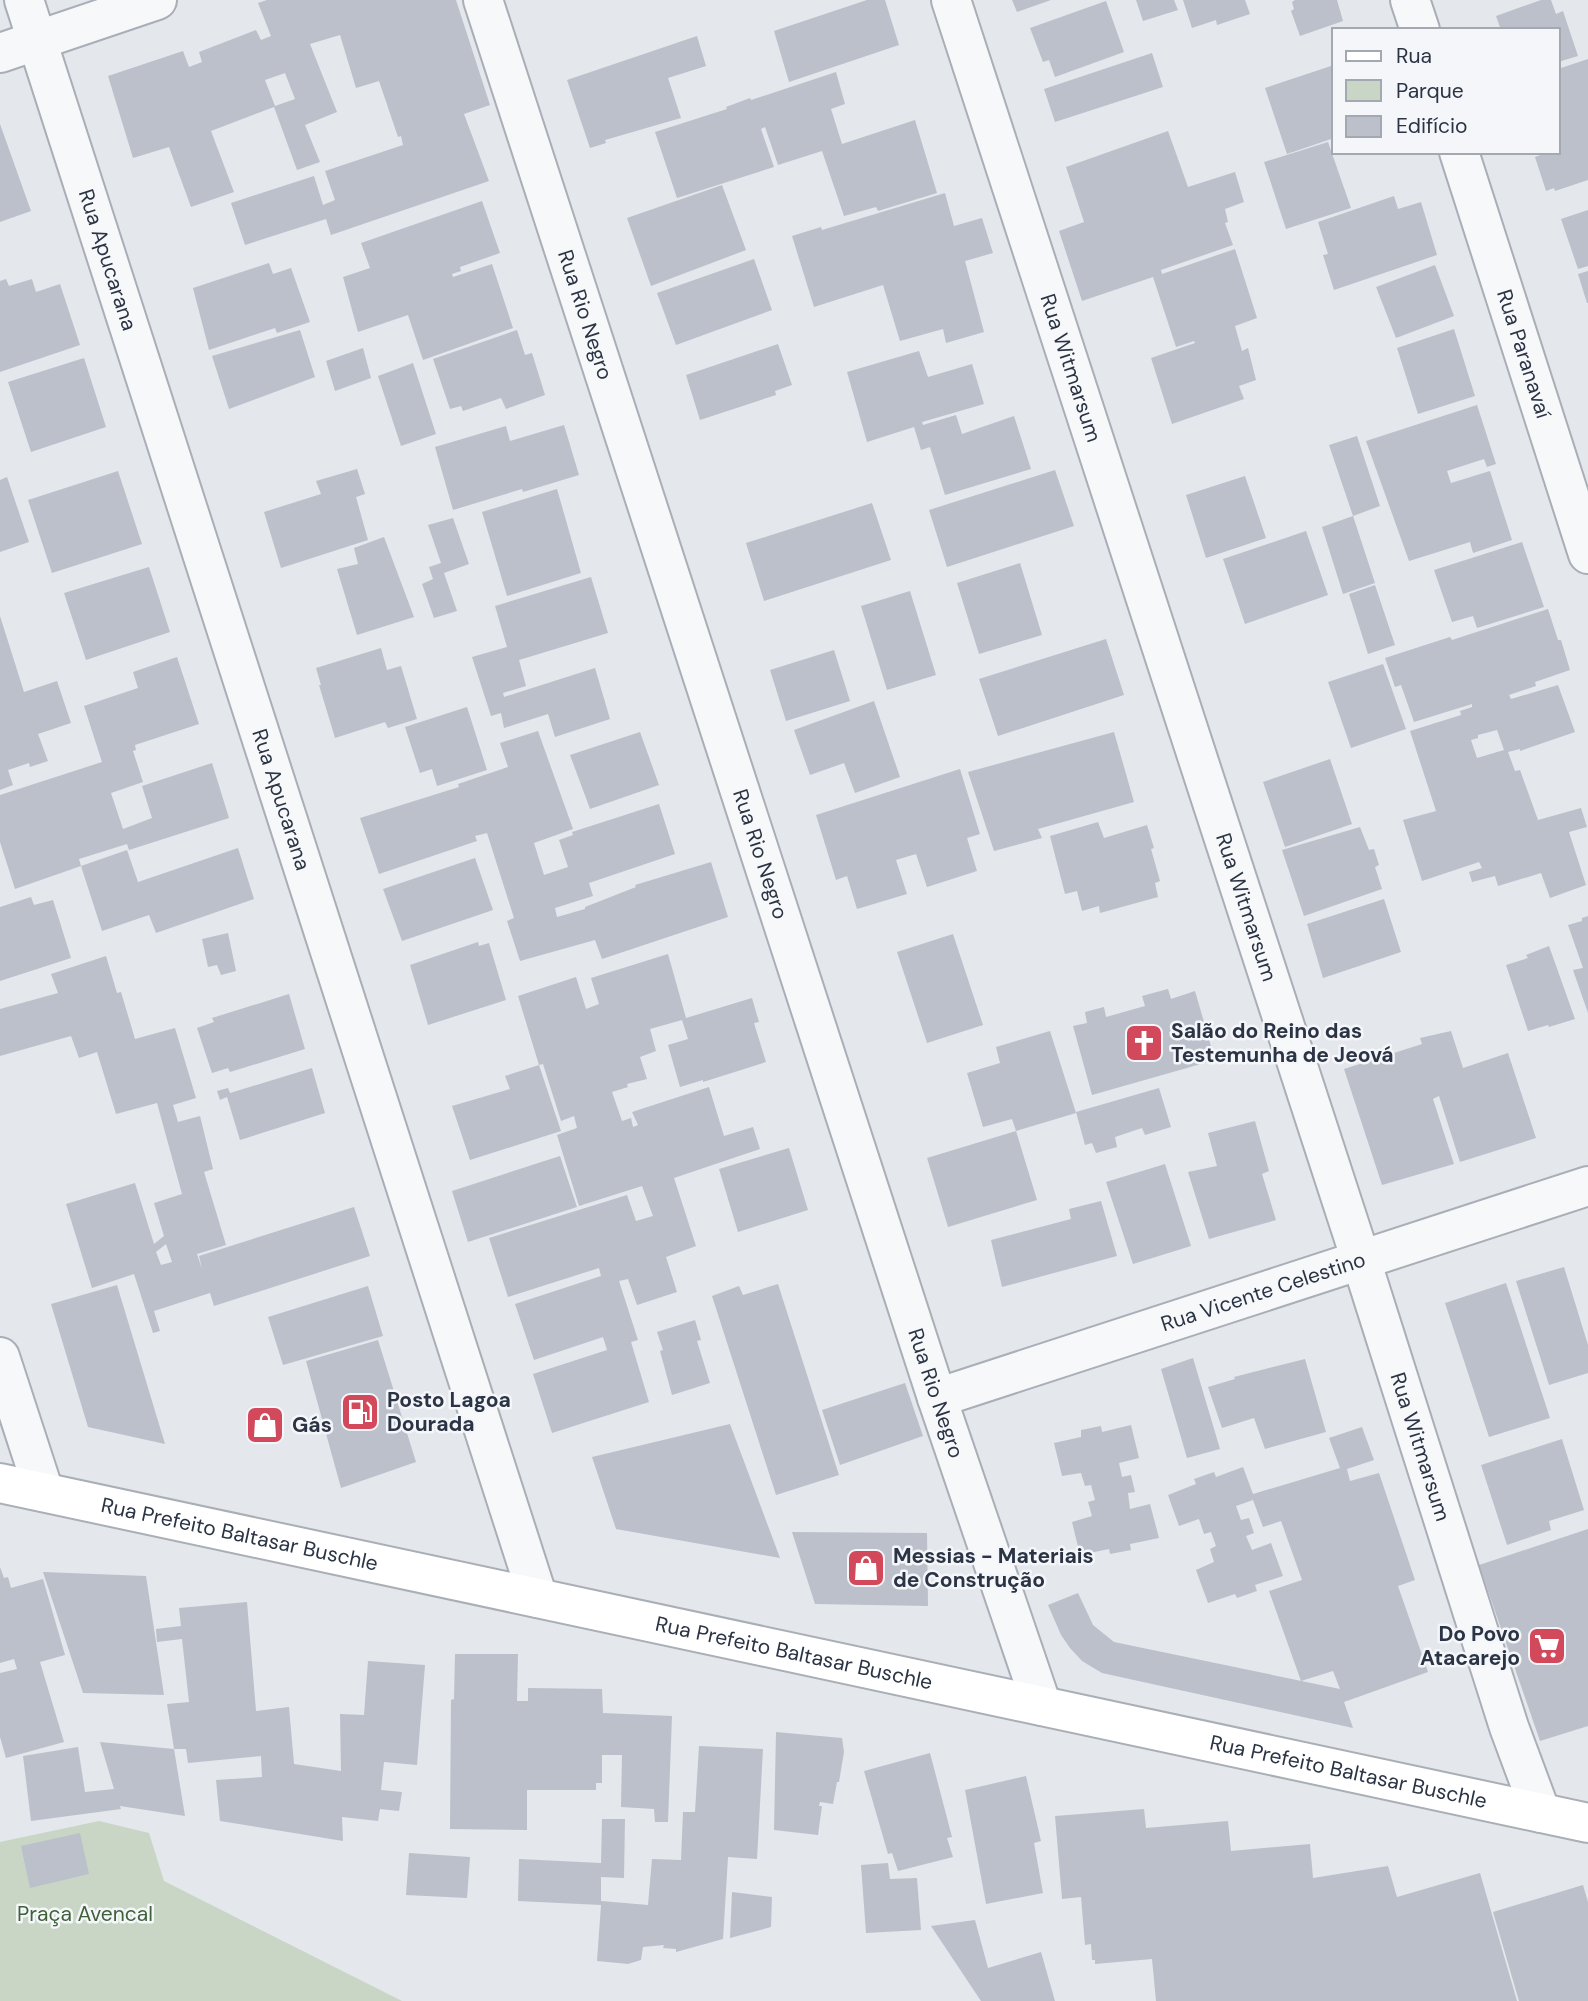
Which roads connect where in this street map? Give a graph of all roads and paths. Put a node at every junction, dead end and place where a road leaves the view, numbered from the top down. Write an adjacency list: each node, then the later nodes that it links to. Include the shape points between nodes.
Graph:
1 (24, 0): 7 (street, Rua Apucarana)
2 (158, 0): 7 (street)
3 (482, 0): 14 (street, Rua Rio Negro)
4 (951, 0): 12 (street, Rua Witmarsum)
5 (1410, 0): 6 (street)
6 (1419, 28)
7 (37, 41): 8 (street); 17 (street, Rua Apucarana)
8 (0, 53)
9 (1460, 154): 10 (street, Rua Paranavaí)
10 (1588, 554)
11 (1588, 1186): 12 (street, Rua Vicente Celestino)
12 (1361, 1260): 14 (street, Rua Vicente Celestino); 19 (street, Rua Witmarsum, via 1509,1727)
13 (0, 1357): 16 (street)
14 (937, 1398): 18 (street, Rua Rio Negro)
15 (0, 1483): 16 (main road, Rua Prefeito Baltasar Buschle)
16 (44, 1492): 17 (main road, Rua Prefeito Baltasar Buschle)
17 (538, 1598): 18 (main road, Rua Prefeito Baltasar Buschle)
18 (1042, 1706): 19 (main road, Rua Prefeito Baltasar Buschle)
19 (1541, 1812): 20 (main road, Rua Prefeito Baltasar Buschle)
20 (1588, 1823)

